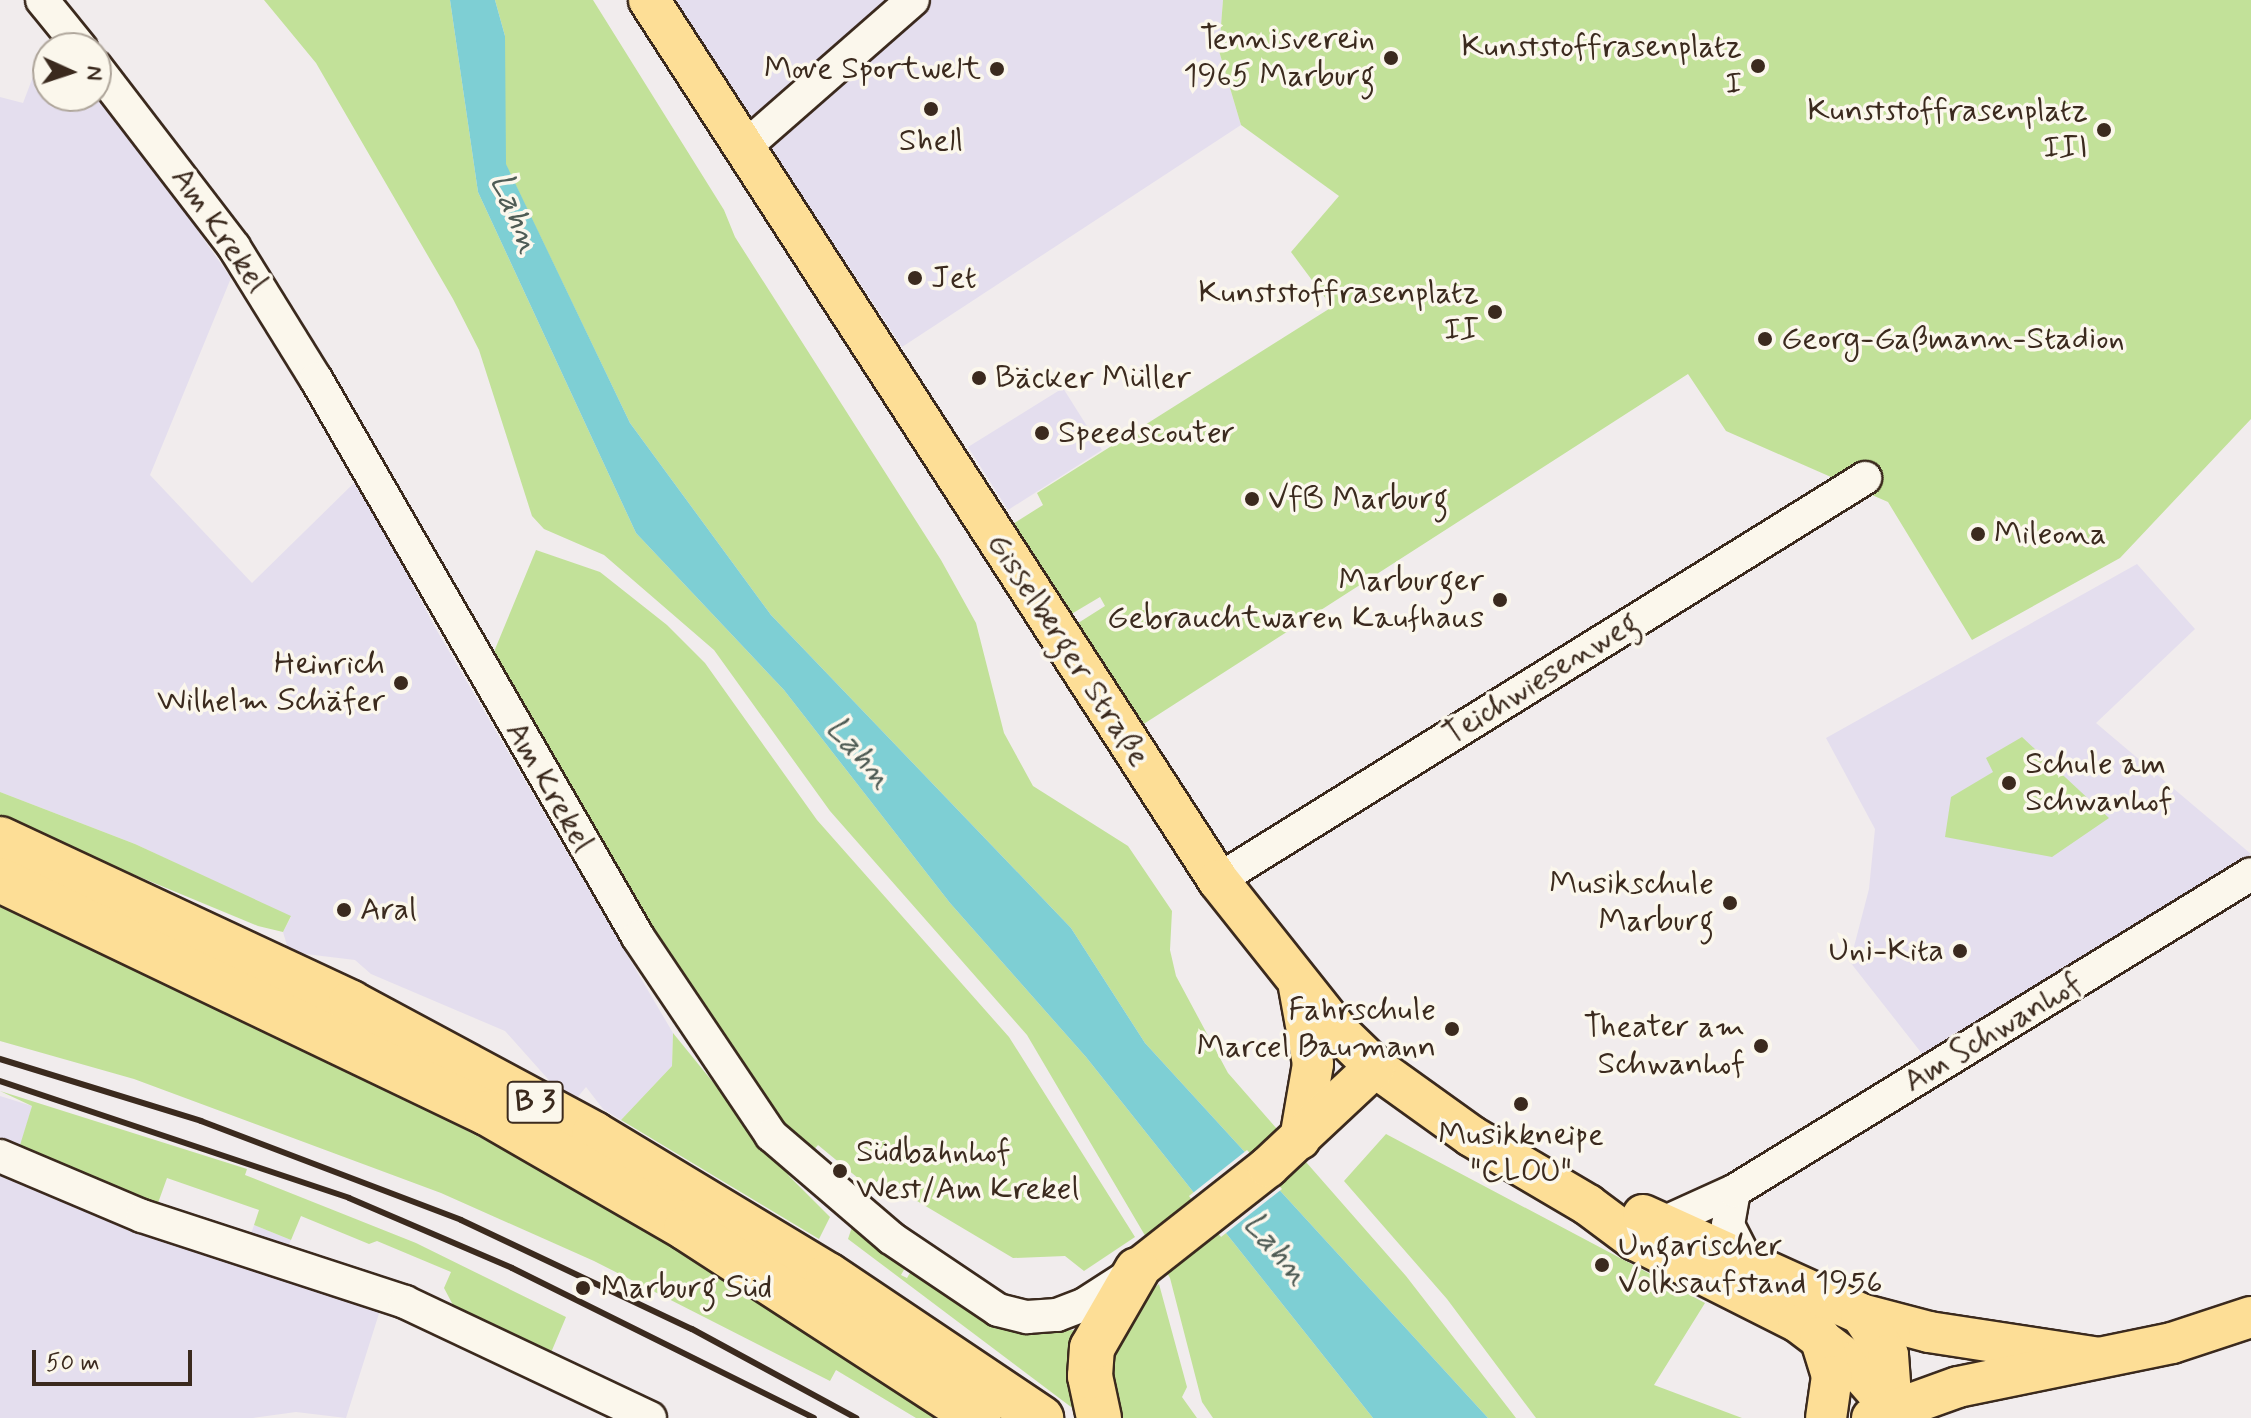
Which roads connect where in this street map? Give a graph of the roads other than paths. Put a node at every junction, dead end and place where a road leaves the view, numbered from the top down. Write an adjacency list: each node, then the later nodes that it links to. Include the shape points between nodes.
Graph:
1 (42, 0): 4 (street)
2 (649, 0): 6 (main road, Gisselberger Straße)
3 (913, 0): 6 (street)
4 (68, 32)
5 (112, 88): 21 (street, Am Krekel, via 234,247 316,379 638,937 771,1135 881,1231 998,1310 1050,1316)
6 (745, 147): 11 (main road, Gisselberger Straße)
7 (1865, 478): 11 (street, Teichwiesenweg)
8 (0, 839): 29 (highway, B 3, via 351,1003 594,1134 828,1275)
9 (2251, 874): 16 (street, Am Schwanhof)
10 (0, 880): 28 (highway, B 3, via 487,1113 686,1228)
11 (1218, 880): 12 (main road, Gisselberger Straße)
12 (1298, 983): 13 (main road, Gisselberger Straße); 14 (main road, via 1313,1064)
13 (1375, 1067): 14 (main road); 17 (main road, Gisselberger Straße, via 1471,1136)
14 (1300, 1139): 20 (main road)
15 (0, 1156): 27 (street, via 142,1216 405,1302)
16 (1734, 1191): 18 (street, Am Schwanhof); 19 (street, via 1728,1225)
17 (1588, 1205): 18 (main road, Gisselberger Straße); 24 (main road, Gisselberger Straße, via 1635,1240)
18 (1663, 1223): 19 (main road, Gisselberger Straße)
19 (1748, 1264): 22 (main road, Gisselberger Straße)
20 (1137, 1270): 21 (highway)
21 (1101, 1306): 30 (highway, via 1090,1361)
22 (1861, 1314): 25 (main road, Gisselberger Straße, via 1929,1332); 26 (main road, via 1888,1355)
23 (2251, 1317): 25 (main road, via 2186,1340)
24 (1820, 1337): 26 (main road, Gisselberger Straße, via 1852,1363); 31 (main road, via 1832,1376)
25 (2098, 1358): 26 (main road, via 1989,1379)
26 (1882, 1414)
27 (650, 1418)
28 (979, 1418)
29 (1041, 1418)
30 (1099, 1418)
31 (1826, 1418)

